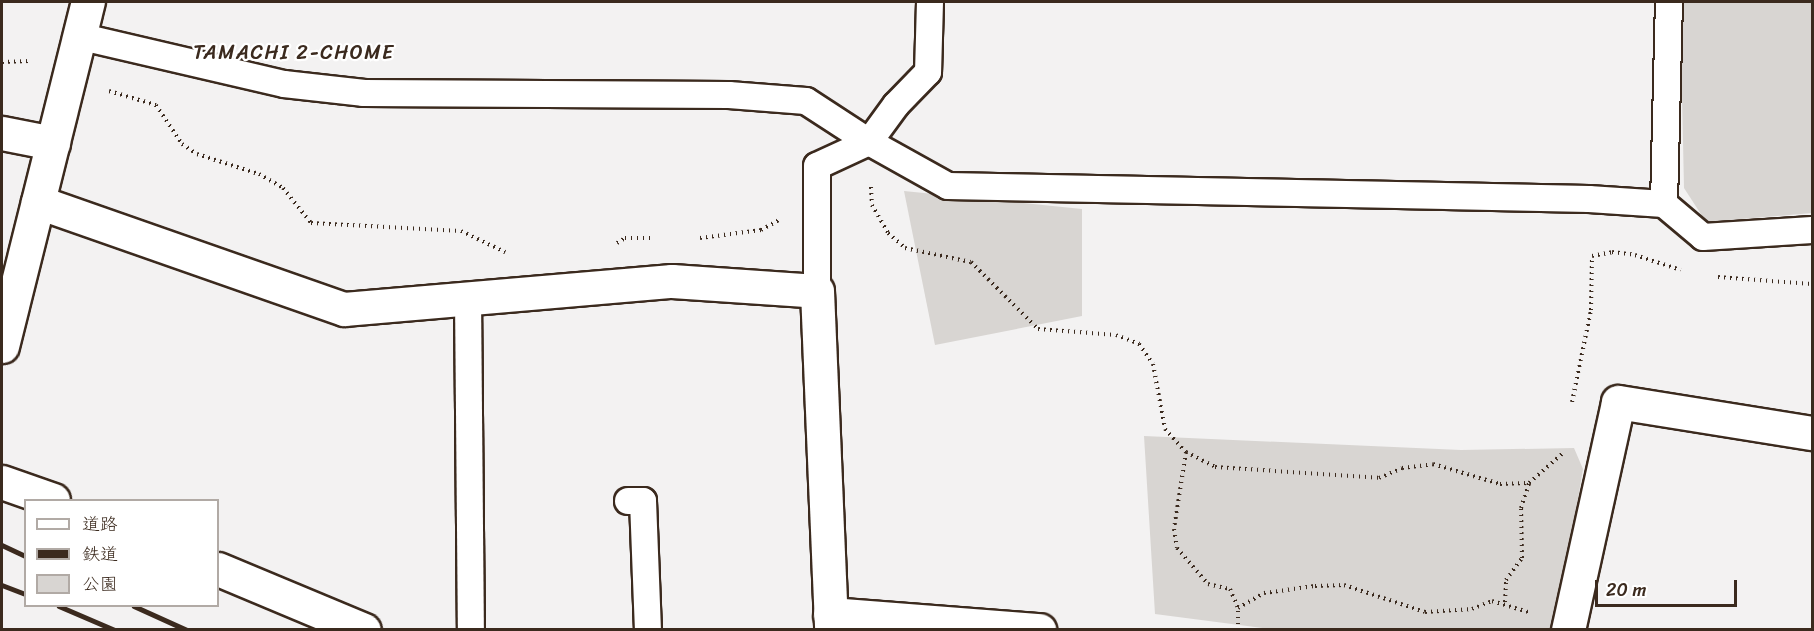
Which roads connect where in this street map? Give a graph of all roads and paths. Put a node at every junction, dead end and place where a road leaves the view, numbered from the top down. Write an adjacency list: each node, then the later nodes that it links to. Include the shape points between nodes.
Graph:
1 (88, 2): 4 (street)
2 (930, 2): 9 (lane, via 928,72 896,105)
3 (1669, 2): 13 (lane)
4 (78, 36): 7 (street); 9 (lane, via 272,81 364,93 723,95 806,101)
5 (2, 62): 6 (path)
6 (34, 62)
7 (67, 83): 10 (street); 18 (path, via 135,96 156,105 182,144 275,183 311,223 461,231 492,249)
8 (2, 134): 10 (street)
9 (869, 142): 11 (lane, via 817,166); 13 (lane, via 948,186 1179,204); 28 (path, via 872,205 888,233 905,248 971,262 1038,329 1116,335 1139,344 1153,364 1165,429)
10 (53, 143): 12 (street)
11 (817, 201): 16 (path, via 761,230); 22 (lane)
12 (38, 202): 23 (street, via 344,309); 24 (street)
13 (1664, 204): 14 (lane, via 1703,237)
14 (1812, 230)
15 (660, 238): 17 (path, via 624,238)
16 (692, 238)
17 (608, 249)
18 (513, 253)
19 (1693, 272): 25 (path, via 1635,255 1612,252 1592,256 1591,310 1574,378)
20 (1712, 276): 21 (path)
21 (1812, 284)
22 (817, 291): 23 (street, via 672,280); 37 (street)
23 (468, 297): 39 (lane, via 476,495)
24 (2, 346)
25 (1572, 409)
26 (1812, 433): 43 (street, via 1618,402)
27 (1567, 448): 30 (path)
28 (1186, 452): 30 (path, via 1215,467 1249,472 1379,478 1402,468 1433,464 1500,484); 35 (path, via 1174,529 1177,548 1208,584 1230,589)
29 (2, 482): 31 (street)
30 (1529, 483): 34 (path, via 1521,508 1522,558 1506,579)
31 (48, 499)
32 (628, 501): 40 (lane, via 643,501)
33 (219, 569): 38 (street)
34 (1505, 602): 35 (path, via 1425,612 1344,585 1264,593); 36 (path)
35 (1238, 608): 42 (path)
36 (1536, 616)
37 (830, 622): 41 (street)
38 (364, 630)
39 (471, 630)
40 (648, 630)
41 (1039, 630)
42 (1238, 630)
43 (1568, 630)

